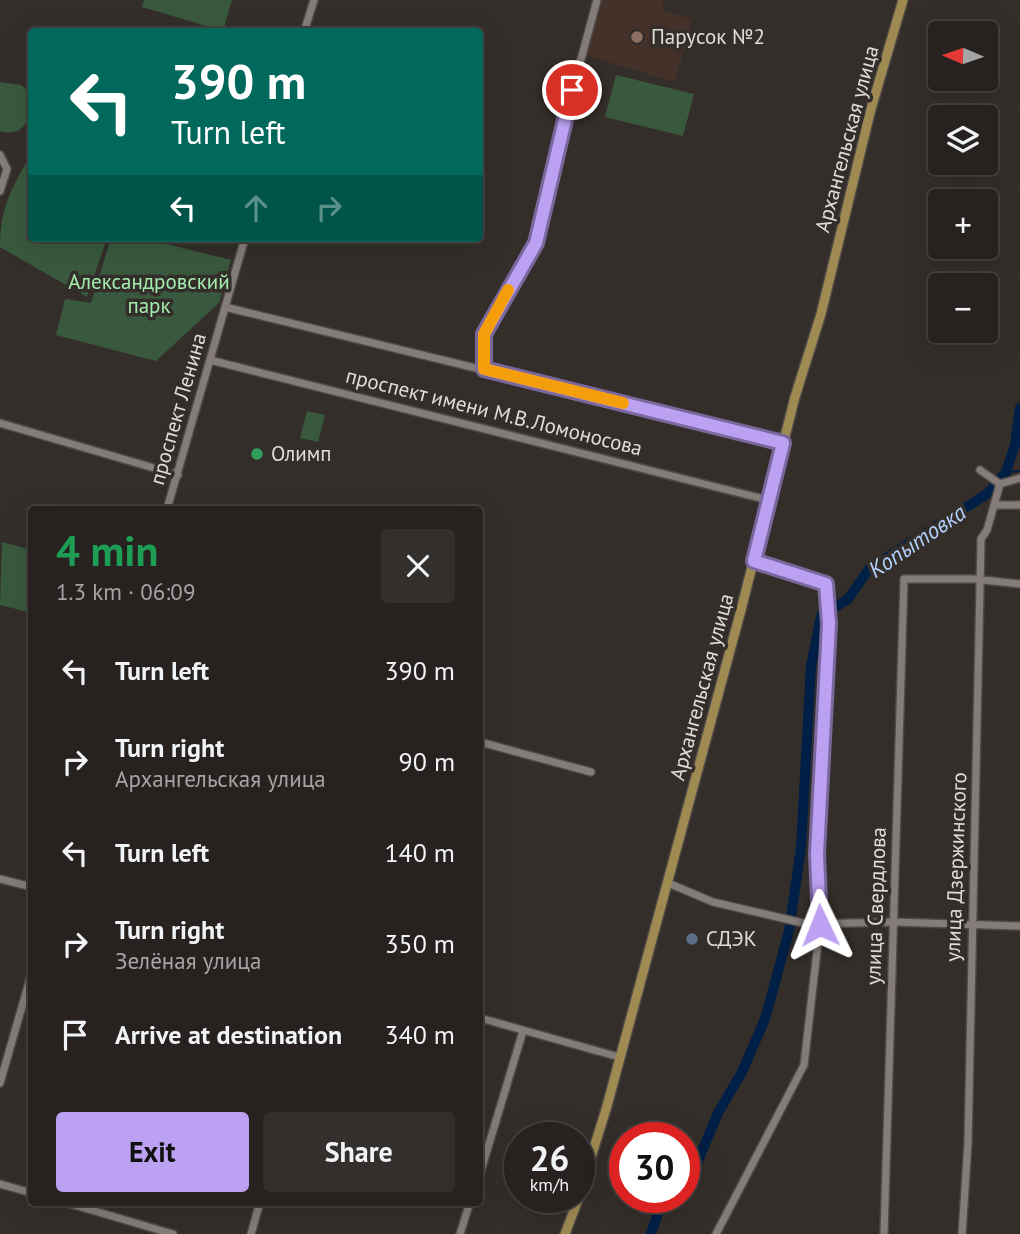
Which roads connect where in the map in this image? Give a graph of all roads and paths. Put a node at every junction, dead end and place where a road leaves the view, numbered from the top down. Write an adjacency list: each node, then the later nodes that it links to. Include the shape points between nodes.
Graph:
1 (314, 0): 4 (street)
2 (597, 0): 10 (street, via 536,243 484,334)
3 (903, 0): 12 (main road, Архангельская улица)
4 (305, 28)
5 (0, 155): 6 (street, via 6,169)
6 (0, 191)
7 (244, 242): 8 (street, проспект Ленина)
8 (225, 307): 9 (street, проспект Ленина); 10 (street, проспект имени М.В.Ломоносова)
9 (210, 360): 14 (street, проспект Ленина); 17 (street, проспект имени М.В.Ломоносова)
10 (484, 369): 12 (street, проспект имени М.В.Ломоносова)
11 (0, 423): 14 (street)
12 (783, 443): 17 (main road, Архангельская улица)
13 (981, 470): 16 (street)
14 (178, 475): 20 (street, проспект Ленина)
15 (1020, 478): 16 (street)
16 (1000, 484): 18 (street, улица Дзержинского)
17 (768, 500): 21 (main road, Архангельская улица)
18 (994, 504): 19 (street); 22 (street, улица Дзержинского, via 981,539)
19 (1020, 505)
20 (168, 506)
21 (754, 561): 27 (main road, Архангельская улица); 30 (street, via 826,584 829,624 817,854)
22 (982, 580): 23 (street); 29 (street, улица Свердлова, via 904,579); 31 (street, улица Дзержинского)
23 (1020, 584)
24 (483, 743): 25 (street)
25 (591, 772)
26 (0, 879): 28 (street)
27 (668, 883): 30 (street, via 713,902); 36 (main road, Архангельская улица)
28 (28, 886)
29 (893, 922): 30 (street); 31 (street); 51 (street, улица Свердлова)
30 (820, 925): 50 (street, via 804,1065)
31 (971, 925): 32 (street); 52 (street, улица Дзержинского)
32 (1020, 926)
33 (28, 986): 37 (street)
34 (483, 1019): 35 (street)
35 (523, 1031): 36 (street); 39 (street)
36 (619, 1057): 38 (main road, Архангельская улица)
37 (0, 1083)
38 (595, 1151)
39 (483, 1164)
40 (0, 1184): 41 (street)
41 (28, 1192)
42 (78, 1206): 46 (street)
43 (259, 1206): 47 (street)
44 (470, 1206): 48 (street)
45 (573, 1213): 49 (main road, Архангельская улица)
46 (173, 1234)
47 (251, 1234)
48 (460, 1234)
49 (565, 1234)
50 (716, 1234)
51 (884, 1234)
52 (962, 1234)

